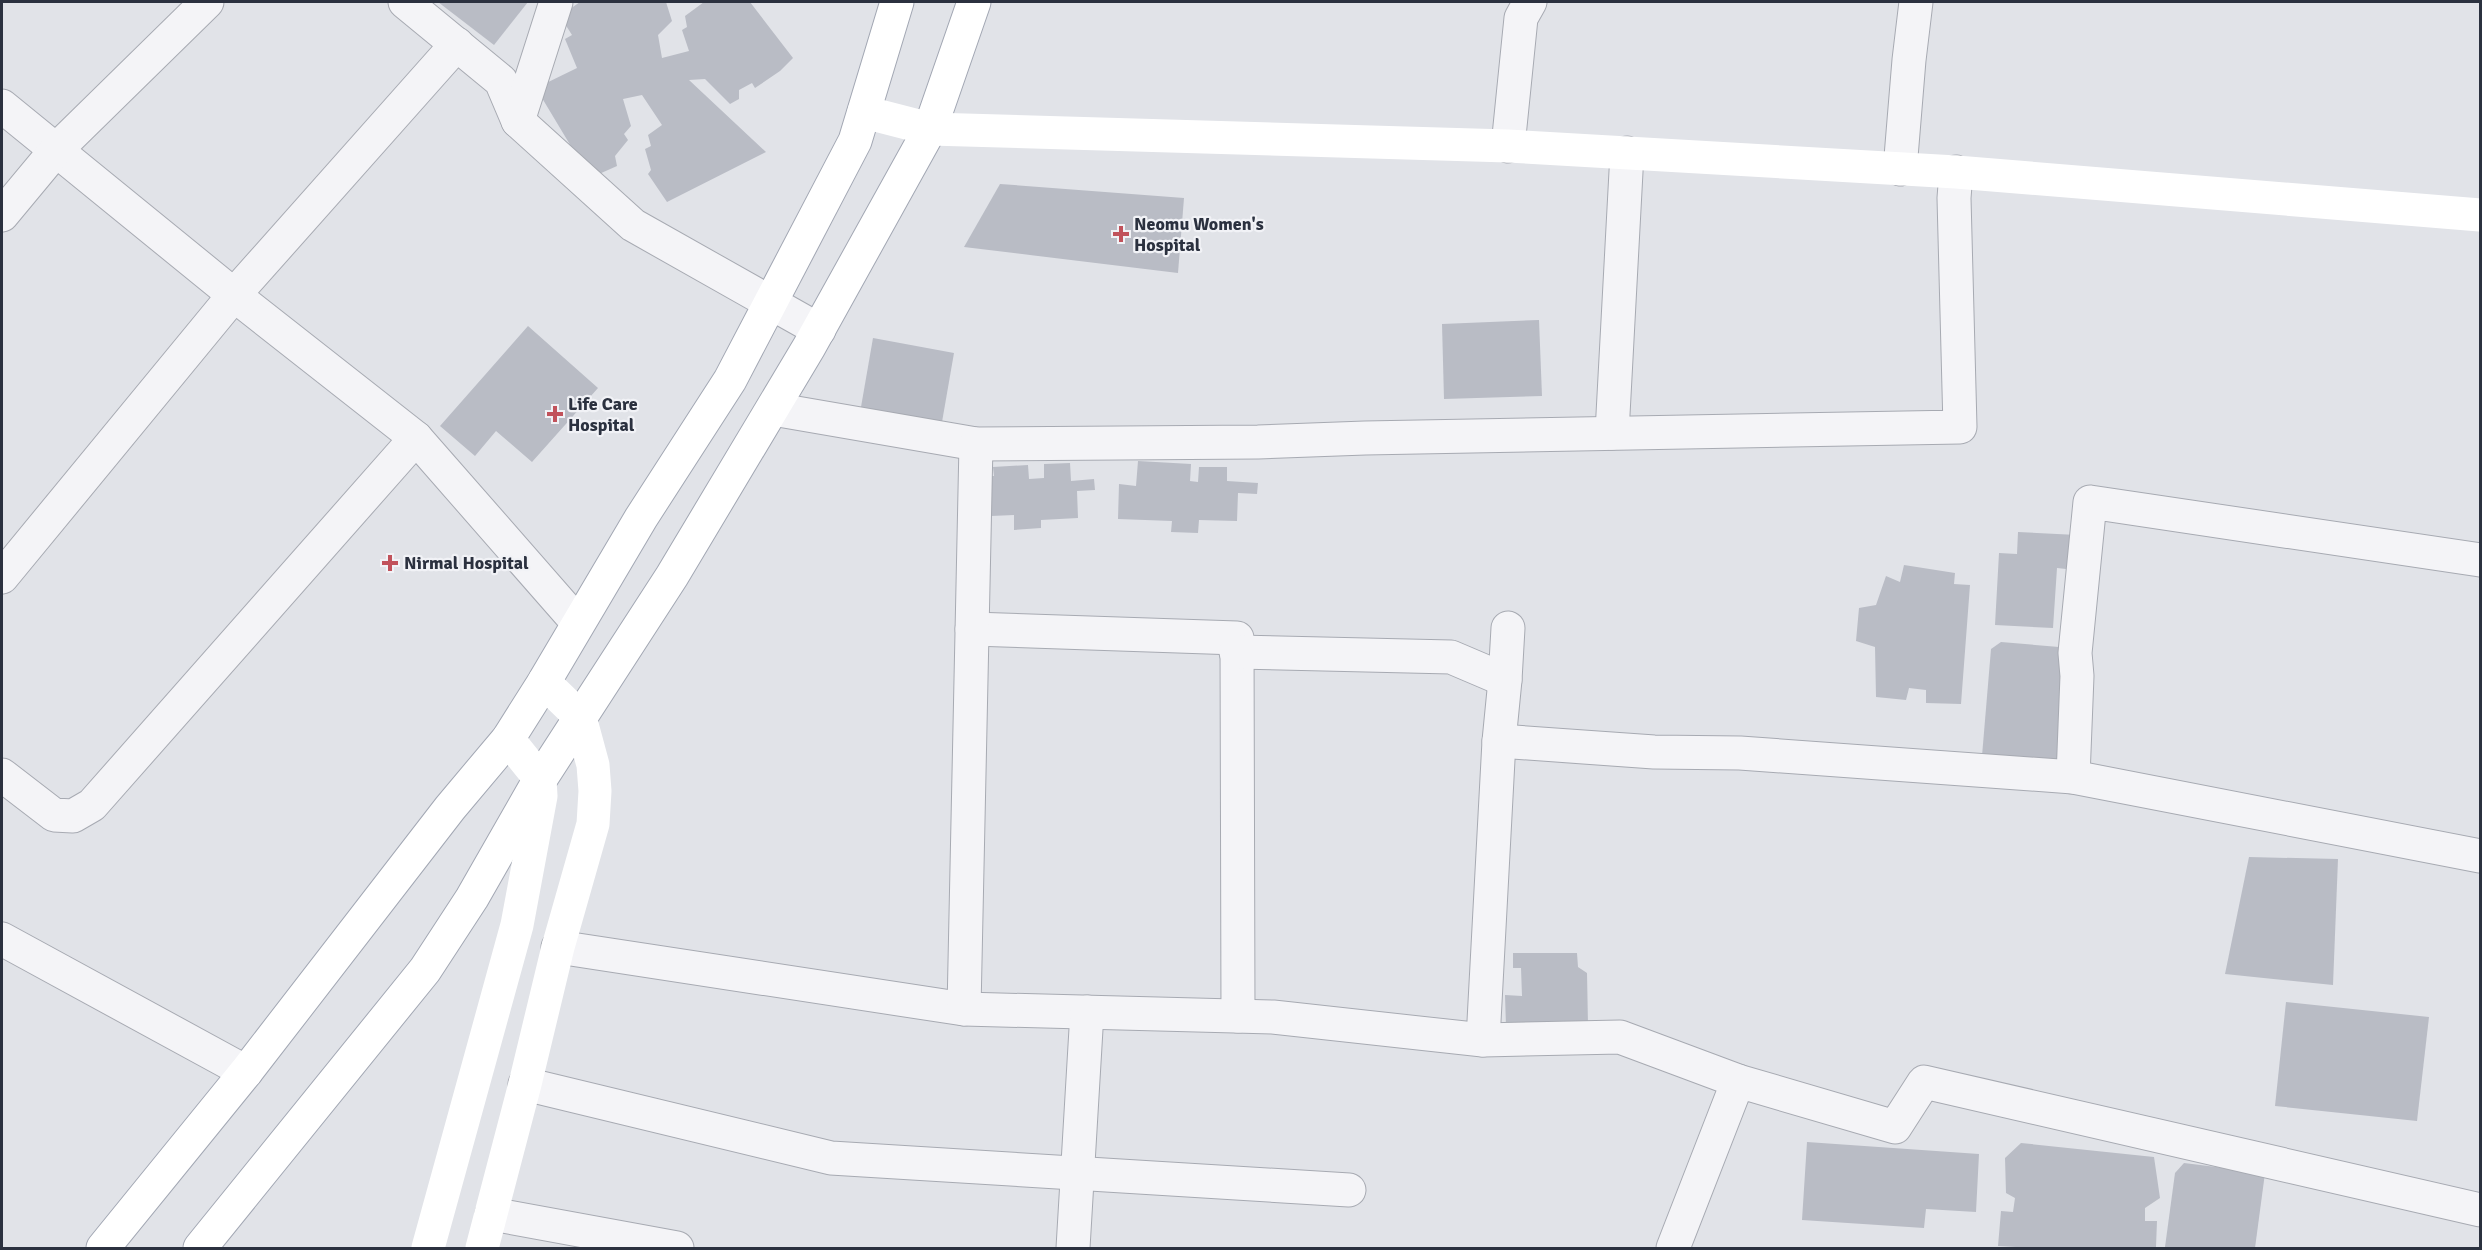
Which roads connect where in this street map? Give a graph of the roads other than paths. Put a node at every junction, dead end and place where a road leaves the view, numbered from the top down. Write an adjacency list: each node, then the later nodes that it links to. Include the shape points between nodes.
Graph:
1 (207, 2): 14 (street)
2 (405, 2): 8 (street)
3 (556, 2): 11 (street)
4 (897, 2): 10 (main road)
5 (974, 2): 12 (main road)
6 (1530, 2): 13 (street, via 1521,18)
7 (1916, 2): 16 (street)
8 (457, 44): 11 (street, via 501,81); 20 (street)
9 (2, 106): 14 (street)
10 (864, 112): 12 (main road); 21 (main road, via 855,141)
11 (518, 121): 21 (street, via 633,225)
12 (930, 129): 13 (main road); 22 (main road)
13 (1508, 146): 15 (main road)
14 (56, 150): 18 (street); 20 (street)
15 (1627, 153): 16 (main road); 24 (street)
16 (1900, 169): 17 (main road)
17 (1956, 172): 19 (main road); 24 (street, via 1960,427)
18 (2, 215)
19 (2481, 215)
20 (234, 295): 25 (street); 28 (street)
21 (770, 302): 22 (street); 29 (main road, via 730,380)
22 (819, 330): 23 (main road)
23 (773, 409): 26 (street); 35 (main road, via 672,576)
24 (1612, 433): 26 (street)
25 (416, 438): 29 (street); 38 (street, via 92,805 74,816 54,814)
26 (976, 444): 31 (street)
27 (2481, 560): 39 (street, via 2090,502 2075,653)
28 (2, 577)
29 (578, 623): 34 (main road)
30 (1508, 628): 33 (street)
31 (972, 629): 32 (street, via 1237,639); 44 (street)
32 (1236, 652): 33 (street, via 1451,657); 46 (street)
33 (1505, 680): 37 (street)
34 (544, 682): 35 (main road); 36 (main road)
35 (580, 717): 40 (main road); 43 (main road, via 593,765 593,824)
36 (508, 738): 40 (main road); 48 (main road)
37 (1499, 741): 39 (street, via 1654,752 1740,753); 47 (street)
38 (2, 775)
39 (2073, 777): 41 (street, via 2212,816)
40 (540, 779): 56 (main road, via 426,970); 57 (main road, via 542,796 518,925)
41 (2481, 856)
42 (2, 939): 48 (street)
43 (558, 947): 44 (street); 50 (main road)
44 (964, 1009): 45 (street)
45 (1087, 1012): 46 (street); 51 (street)
46 (1238, 1016): 47 (street)
47 (1483, 1041): 49 (street, via 1620,1037)
48 (246, 1072): 55 (main road)
49 (1738, 1081): 53 (street, via 1894,1127 1924,1082); 61 (street)
50 (525, 1084): 51 (street, via 831,1158); 54 (main road)
51 (1078, 1173): 52 (street); 60 (street)
52 (1349, 1190)
53 (2481, 1210)
54 (492, 1214): 58 (main road); 59 (street)
55 (103, 1248)
56 (200, 1248)
57 (428, 1248)
58 (482, 1248)
59 (677, 1248)
60 (1072, 1248)
61 (1673, 1248)

